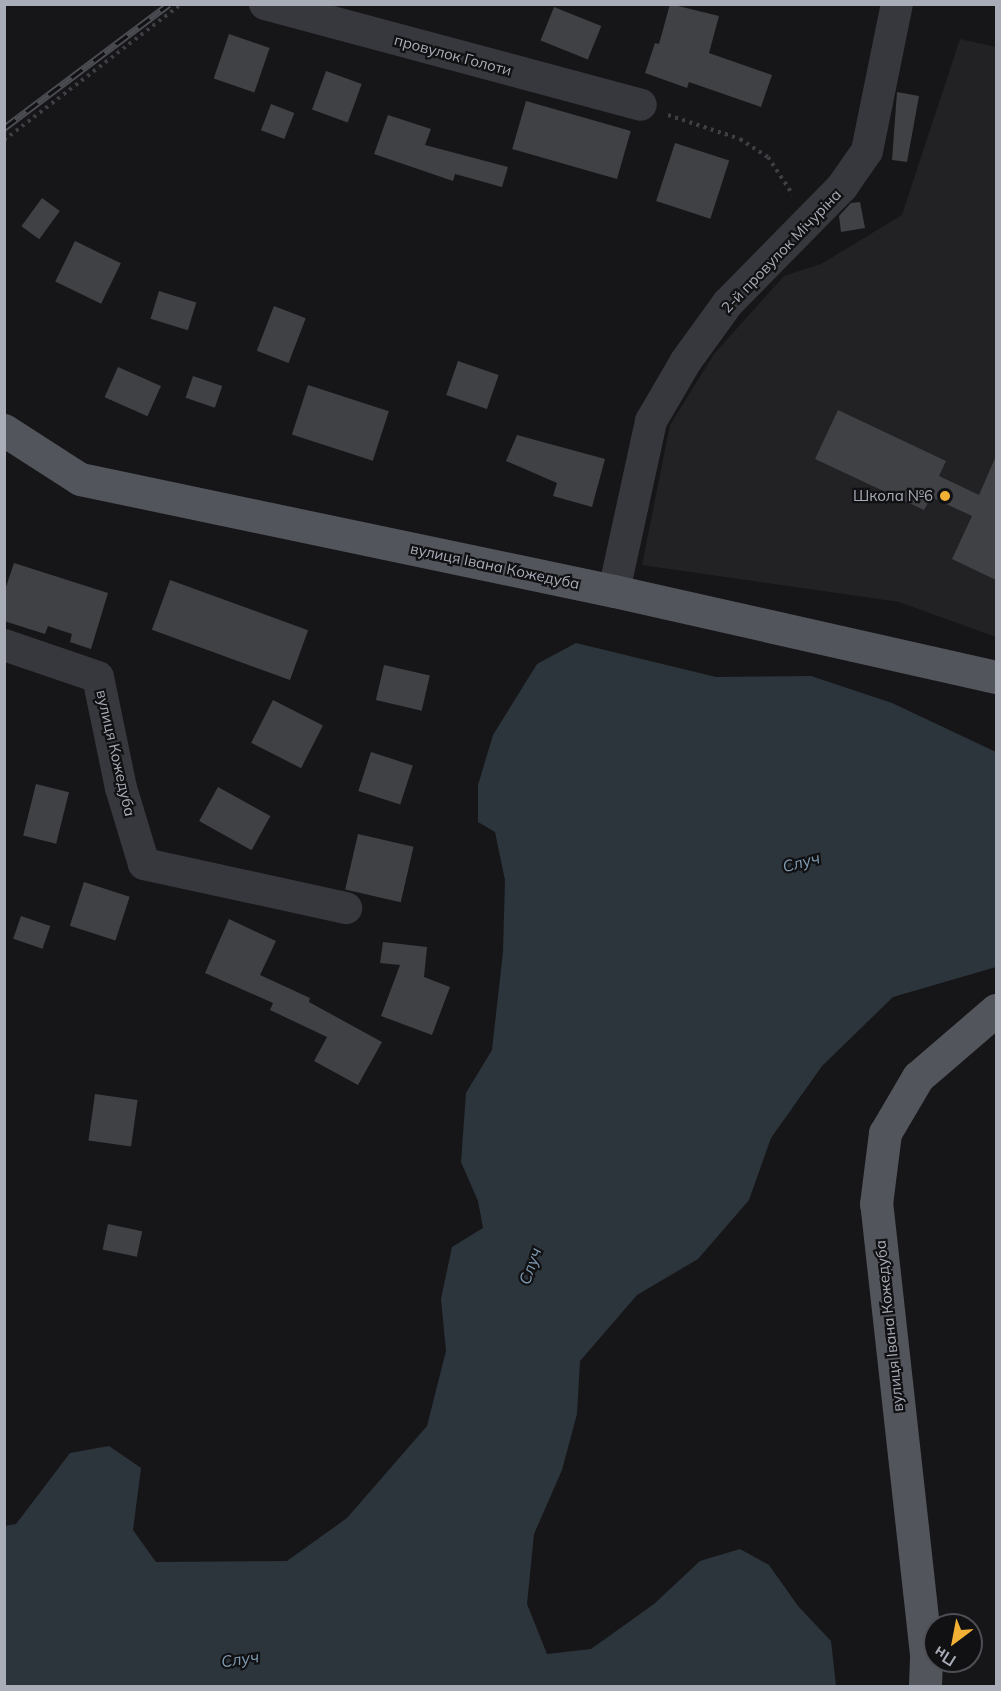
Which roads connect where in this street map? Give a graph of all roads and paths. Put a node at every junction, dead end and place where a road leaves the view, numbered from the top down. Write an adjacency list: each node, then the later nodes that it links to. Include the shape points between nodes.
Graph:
1 (181, 4): 5 (path)
2 (265, 4): 4 (street, провулок Голоти)
3 (897, 4): 6 (street, 2-й провулок Мічуріна, via 867,151 842,187)
4 (641, 105): 6 (path, via 740,139 768,157)
5 (4, 140)
6 (809, 221): 8 (street, 2-й провулок Мічуріна, via 728,303 686,361 651,421)
7 (4, 430): 8 (main road, вулиця Івана Кожедуба, via 81,479)
8 (614, 591): 10 (main road, вулиця Івана Кожедуба)
9 (4, 645): 11 (street, вулиця Кожедуба, via 98,677 121,788 144,864)
10 (996, 677)
11 (346, 908)
12 (996, 1010): 13 (main road, вулиця Івана Кожедуба, via 918,1077 885,1133 876,1204 925,1642)
13 (925, 1686)

